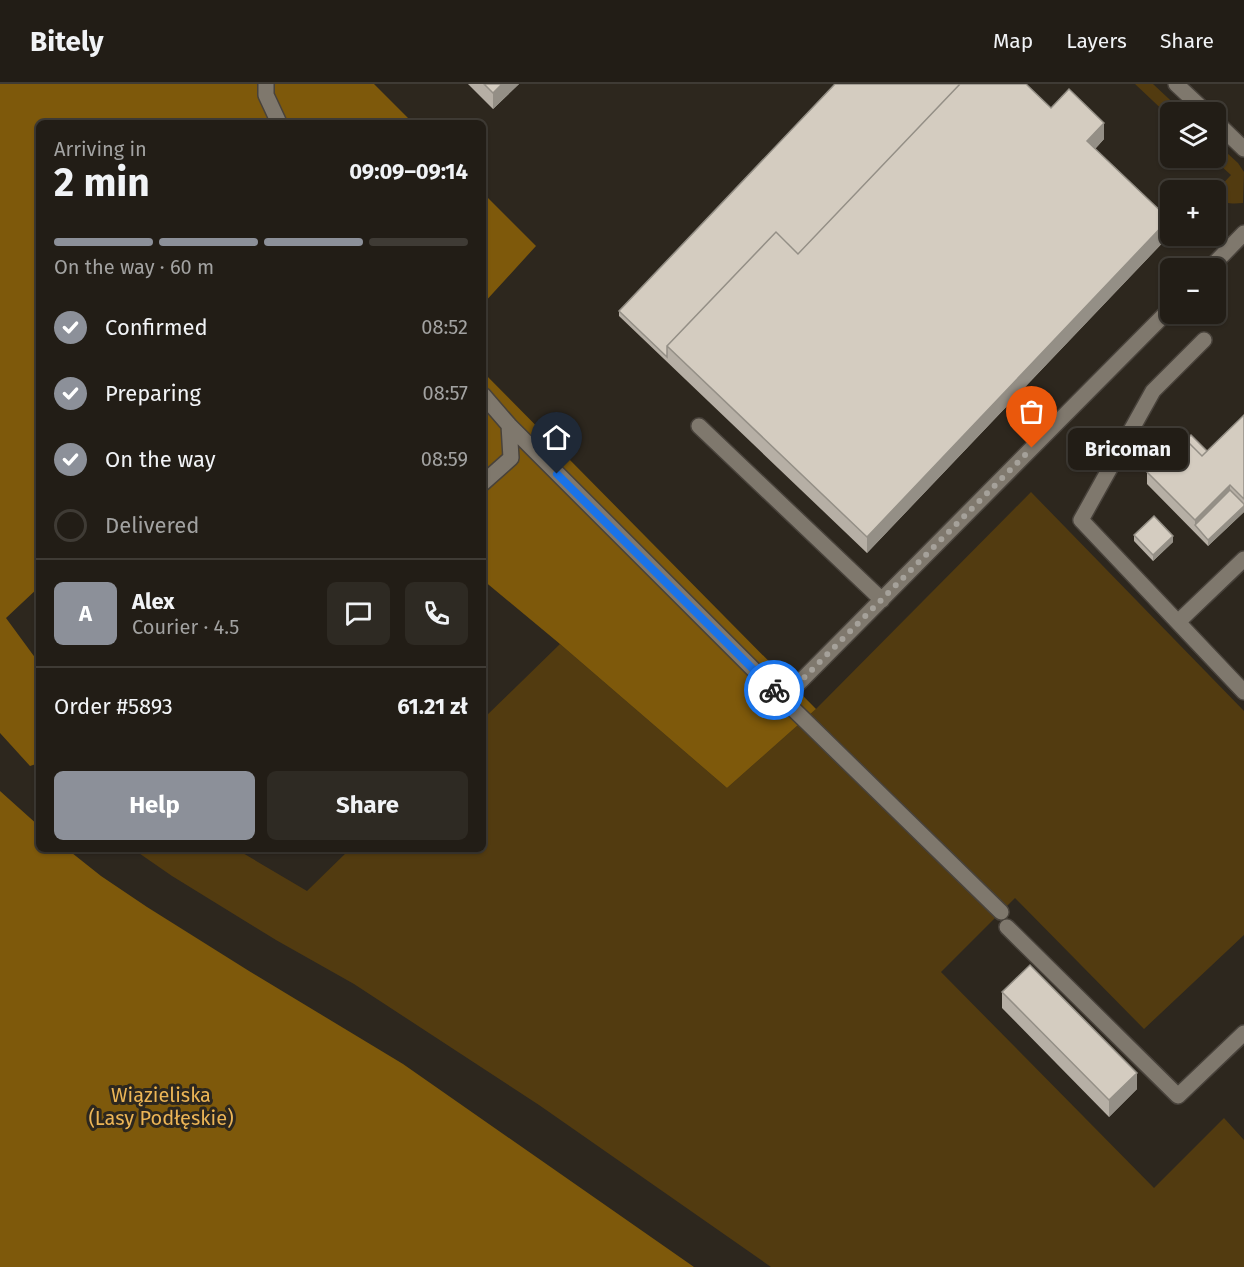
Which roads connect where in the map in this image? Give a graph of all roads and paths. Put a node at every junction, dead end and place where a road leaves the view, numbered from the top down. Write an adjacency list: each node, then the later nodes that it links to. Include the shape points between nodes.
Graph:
1 (266, 84): 4 (street, via 266,95)
2 (1176, 84): 3 (street)
3 (1195, 102)
4 (278, 120)
5 (1226, 132): 6 (street)
6 (1244, 149)
7 (1244, 233): 8 (street)
8 (1220, 258)
9 (1160, 319): 16 (street)
10 (1204, 340): 17 (street, via 1153,391 1080,520)
11 (486, 399): 12 (street)
12 (509, 425): 14 (street, via 511,458); 19 (street)
13 (699, 426): 16 (street)
14 (486, 480)
15 (1244, 560): 17 (street)
16 (882, 600): 19 (street)
17 (1178, 622): 18 (street)
18 (1244, 692)
19 (783, 699): 20 (street)
20 (1000, 912)
21 (1007, 927): 22 (street, via 1178,1096)
22 (1244, 1033)

